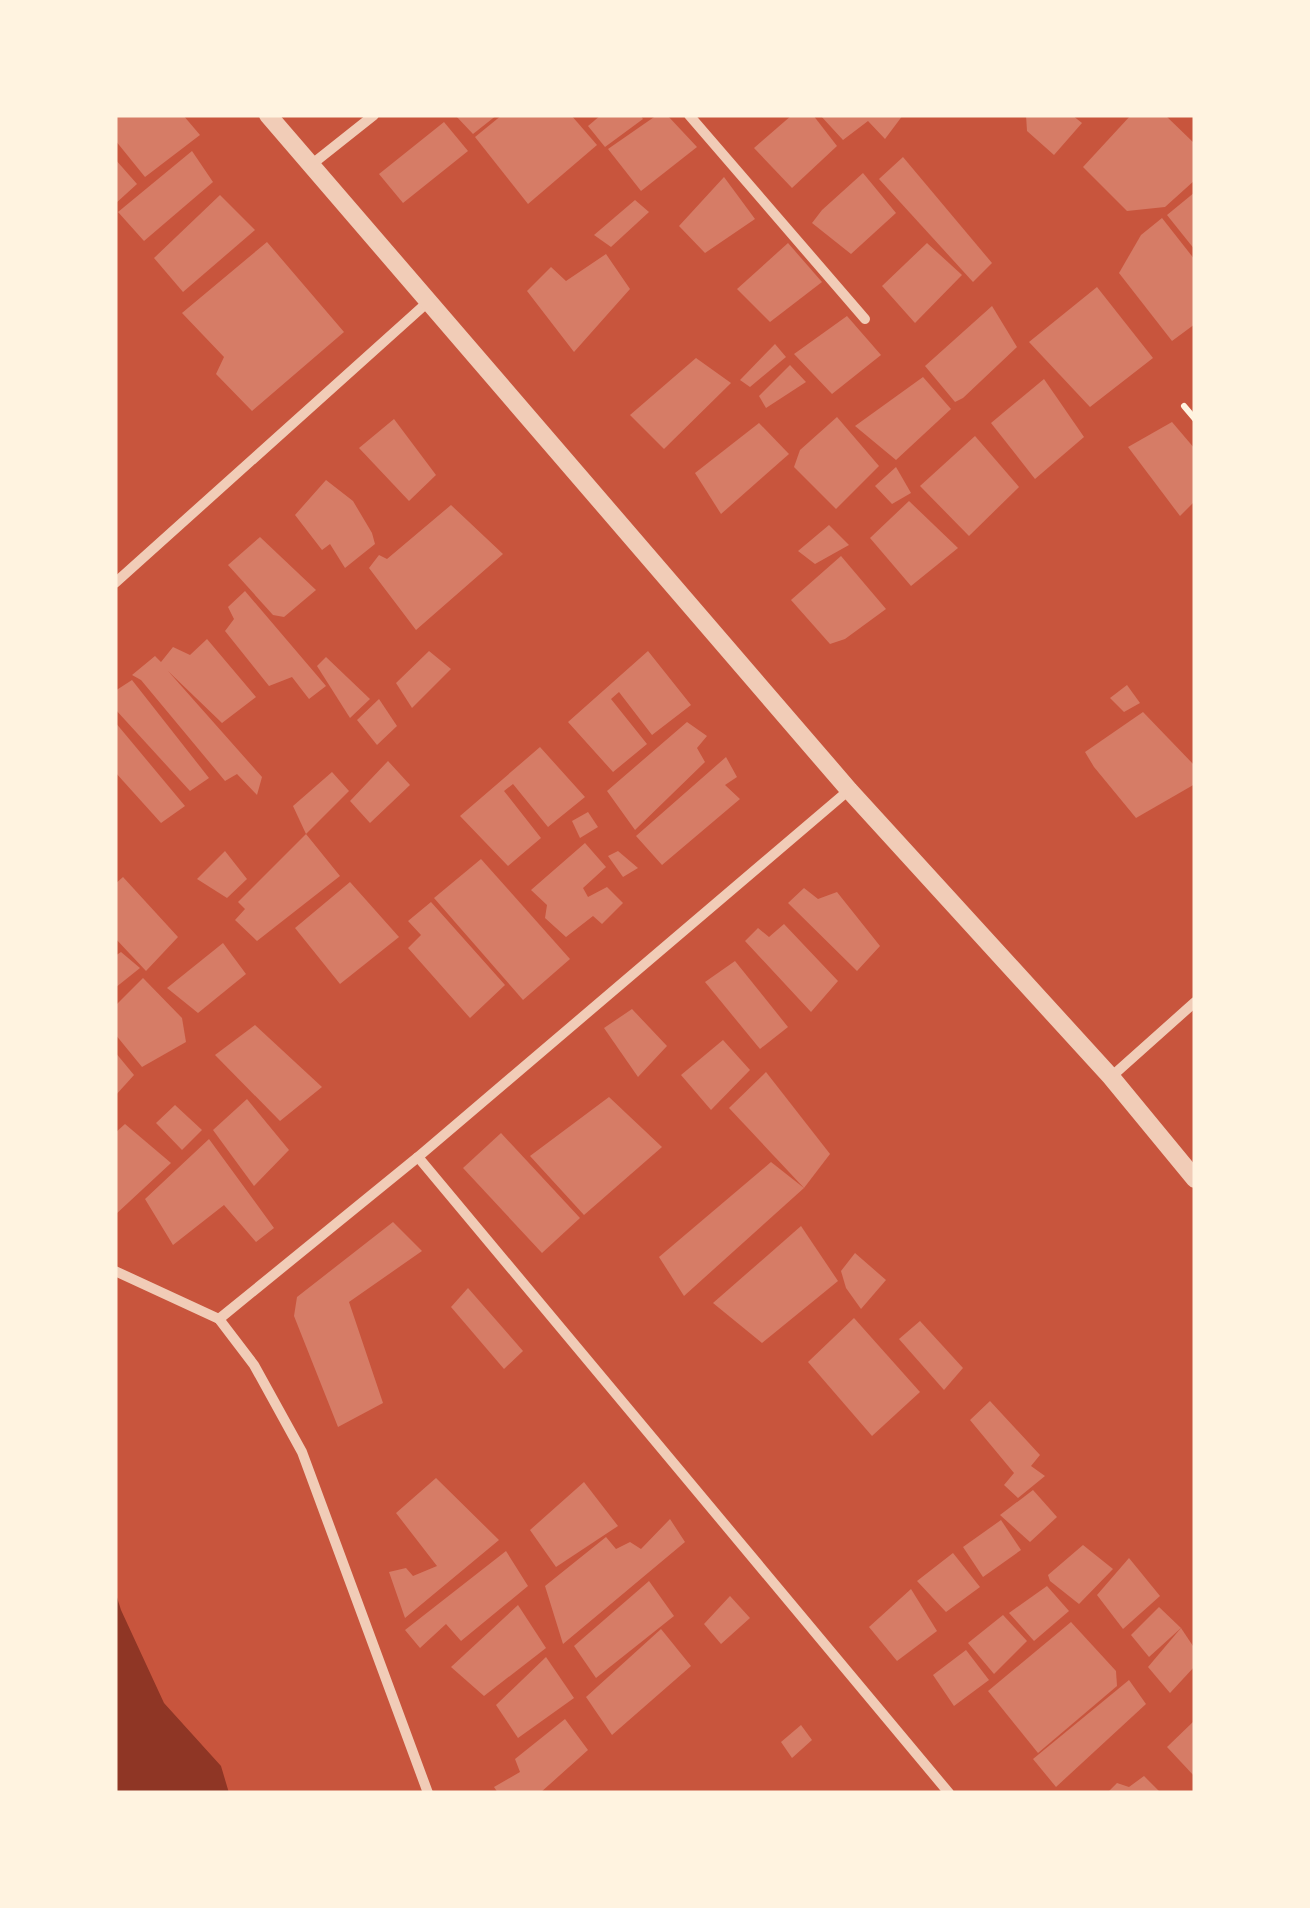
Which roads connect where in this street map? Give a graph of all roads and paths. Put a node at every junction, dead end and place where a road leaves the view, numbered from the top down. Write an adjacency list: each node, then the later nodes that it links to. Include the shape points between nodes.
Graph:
1 (268, 115): 4 (street)
2 (374, 115): 4 (street)
3 (689, 115): 6 (street)
4 (311, 165): 5 (street)
5 (429, 302): 9 (street); 10 (street)
6 (865, 319)
7 (1184, 406): 8 (path)
8 (1195, 419)
9 (115, 583)
10 (850, 790): 12 (street); 13 (street)
11 (1195, 1002): 12 (street)
12 (1111, 1077): 14 (street)
13 (418, 1157): 16 (street); 18 (street)
14 (1195, 1179)
15 (115, 1270): 16 (street)
16 (219, 1319): 17 (street, via 254,1365 302,1452)
17 (428, 1793)
18 (949, 1793)

